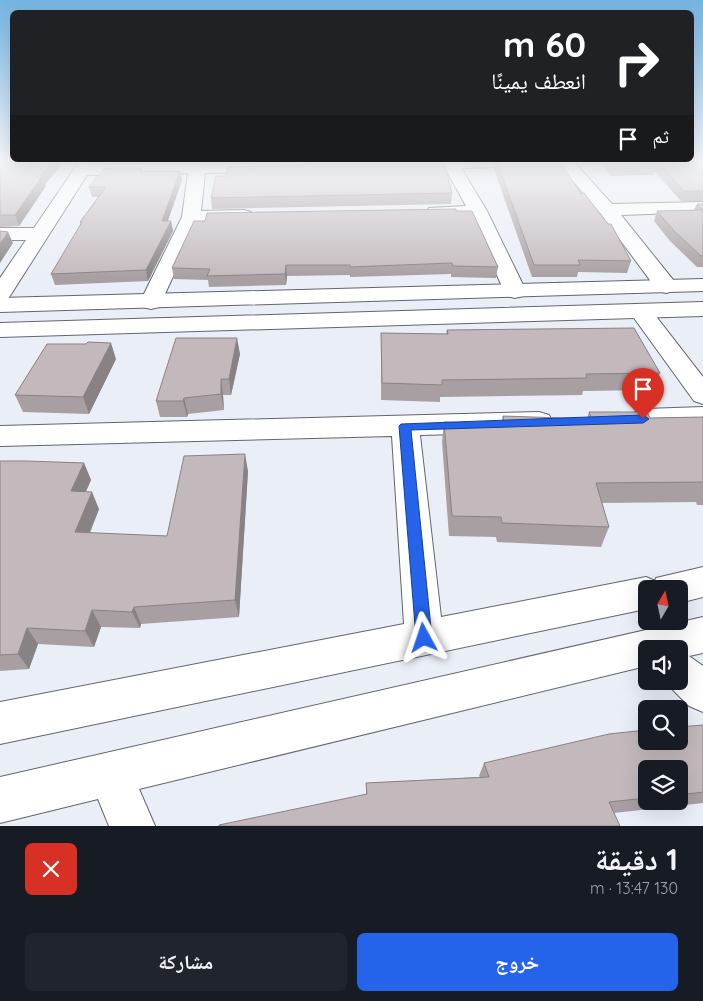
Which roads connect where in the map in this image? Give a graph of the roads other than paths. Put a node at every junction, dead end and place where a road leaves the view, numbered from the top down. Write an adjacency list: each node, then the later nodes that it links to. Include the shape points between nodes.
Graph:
1 (62, 201): 12 (street)
2 (193, 201): 10 (street)
3 (472, 201): 7 (street)
4 (599, 201): 6 (street)
5 (703, 207): 6 (street)
6 (607, 210): 14 (street)
7 (478, 211): 8 (street); 15 (street)
8 (419, 212)
9 (260, 216): 10 (street)
10 (191, 217): 17 (street)
11 (0, 234): 12 (street)
12 (40, 234): 16 (street)
13 (703, 285): 14 (street)
14 (666, 286): 15 (street)
15 (515, 291): 17 (street)
16 (0, 294)
17 (151, 302): 18 (street)
18 (0, 304)
19 (703, 310): 20 (street)
20 (640, 311): 21 (street); 22 (street)
21 (0, 330)
22 (703, 395)
23 (703, 417): 24 (street)
24 (624, 419)
25 (564, 421): 26 (street)
26 (405, 426): 27 (street); 32 (street)
27 (0, 436)
28 (703, 582): 29 (street)
29 (688, 585)
30 (638, 595): 32 (street)
31 (703, 635): 33 (street)
32 (424, 638): 37 (street)
33 (688, 642)
34 (638, 660): 38 (street)
35 (688, 679): 36 (street)
36 (703, 692)
37 (0, 723)
38 (111, 775): 39 (street); 40 (street)
39 (0, 800)
40 (132, 826)

